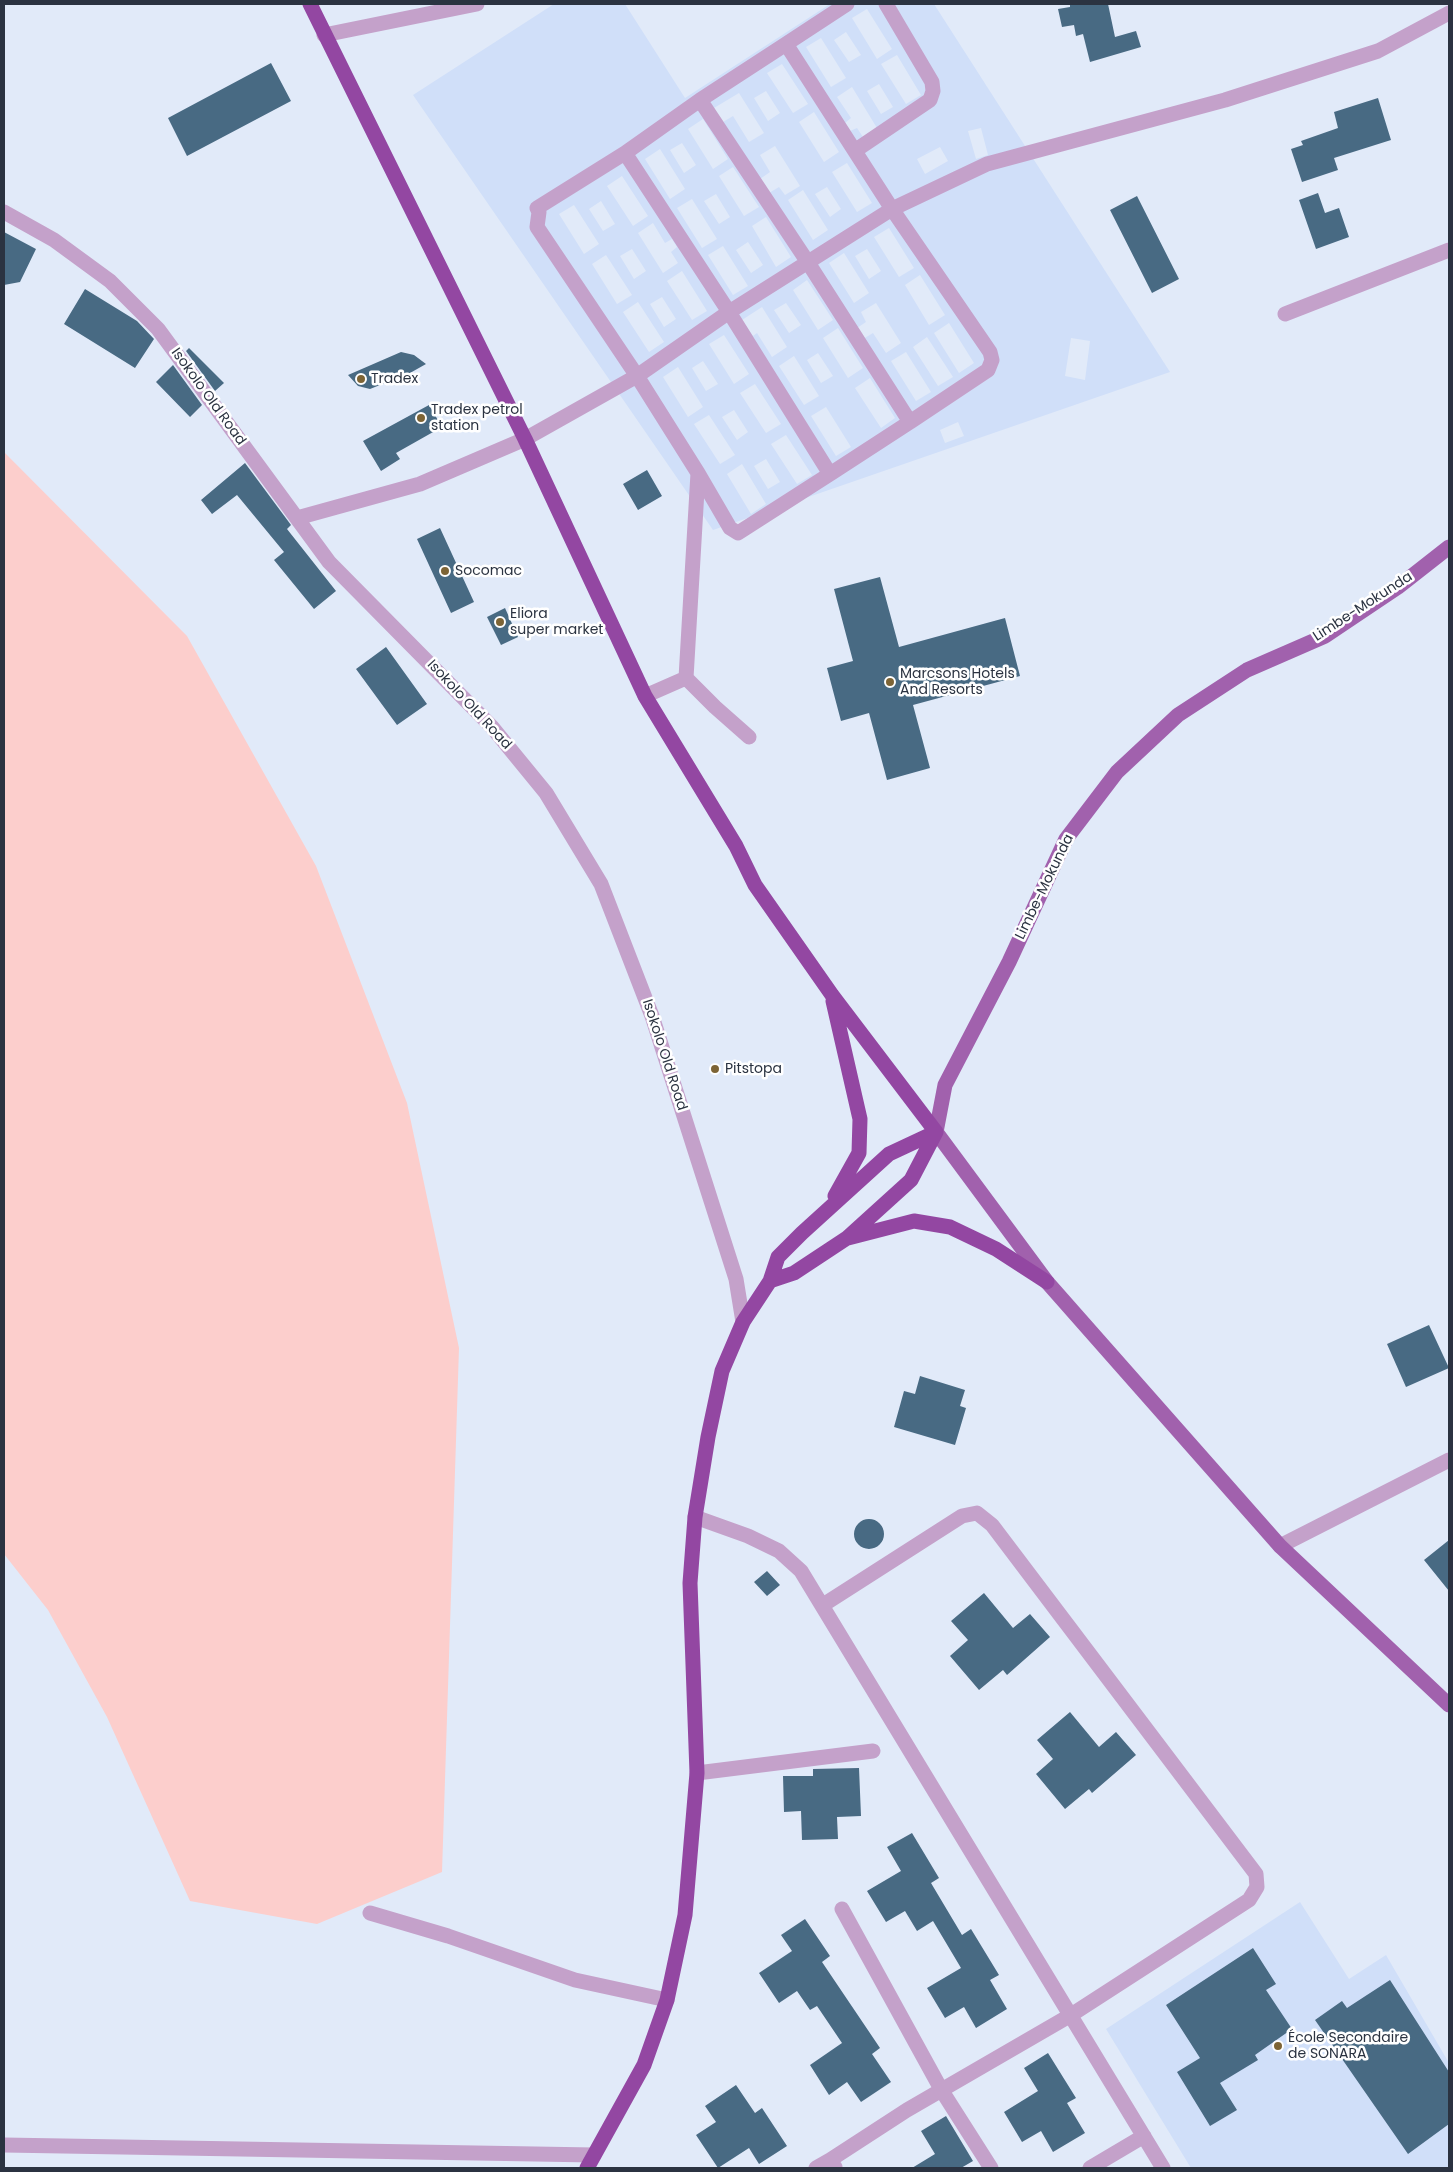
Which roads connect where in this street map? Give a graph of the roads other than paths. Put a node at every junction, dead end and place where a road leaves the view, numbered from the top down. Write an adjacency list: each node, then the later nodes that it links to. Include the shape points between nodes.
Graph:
1 (310, 4): 6 (highway)
2 (477, 4): 6 (street)
3 (847, 4): 7 (street)
4 (886, 4): 9 (street, via 932,82 933,92 930,100)
5 (1449, 13): 11 (street, via 1378,51 1225,100 987,164)
6 (324, 35): 19 (highway)
7 (786, 44): 8 (street); 9 (street)
8 (700, 100): 10 (street); 14 (street)
9 (856, 150): 11 (street)
10 (625, 153): 15 (street); 17 (street, via 537,208 537,228)
11 (892, 209): 14 (street); 18 (street, via 990,352 992,360 988,370)
12 (4, 212): 22 (street, Isokolo Old Road, via 54,240 110,281 158,329)
13 (1449, 250): 16 (street)
14 (807, 261): 15 (street); 18 (street)
15 (729, 312): 17 (street); 21 (street)
16 (1285, 314)
17 (637, 376): 19 (street); 20 (street)
18 (910, 422): 21 (street)
19 (525, 439): 22 (street, via 420,484); 25 (highway)
20 (698, 473): 21 (street, via 730,528 738,533); 24 (street)
21 (830, 474)
22 (296, 518): 33 (street, Isokolo Old Road, via 329,562 498,735 546,793 601,884 652,1016 736,1279)
23 (1449, 547): 28 (main road, Limbe-Mokunda, via 1398,587 1325,636 1247,670 1178,715 1117,772 1066,839 1009,962 945,1085)
24 (686, 678): 25 (street); 26 (street)
25 (645, 696): 27 (highway, via 736,846 755,885)
26 (749, 736)
27 (832, 995): 28 (highway); 29 (highway, via 860,1120 859,1153)
28 (936, 1132): 29 (highway, via 888,1154); 30 (highway, via 911,1180); 32 (main road)
29 (827, 1211): 31 (highway, via 778,1257)
30 (847, 1238): 31 (highway, via 794,1273); 32 (highway, via 914,1221 950,1227 996,1250)
31 (770, 1281): 33 (highway)
32 (1047, 1282): 36 (main road)
33 (743, 1322): 35 (highway, via 722,1372)
34 (1449, 1460): 36 (street)
35 (695, 1517): 37 (street, via 780,1551 802,1571); 40 (highway, via 690,1582)
36 (1280, 1546): 38 (main road)
37 (823, 1605): 44 (street); 44 (street, via 962,1516 977,1513 992,1525 1256,1874 1257,1887 1249,1900)
38 (1449, 1705)
39 (873, 1751): 40 (street)
40 (697, 1773): 43 (highway, via 685,1915)
41 (842, 1909): 45 (street)
42 (370, 1913): 43 (street, via 575,1980)
43 (666, 2000): 48 (highway, via 644,2065)
44 (1072, 2015): 45 (street); 46 (street)
45 (942, 2091): 49 (street, via 907,2110); 51 (street)
46 (1144, 2136): 52 (street); 53 (street)
47 (4, 2145): 48 (street)
48 (590, 2162)
49 (833, 2164): 50 (street)
50 (816, 2168)
51 (992, 2168)
52 (1090, 2168)
53 (1164, 2168)

